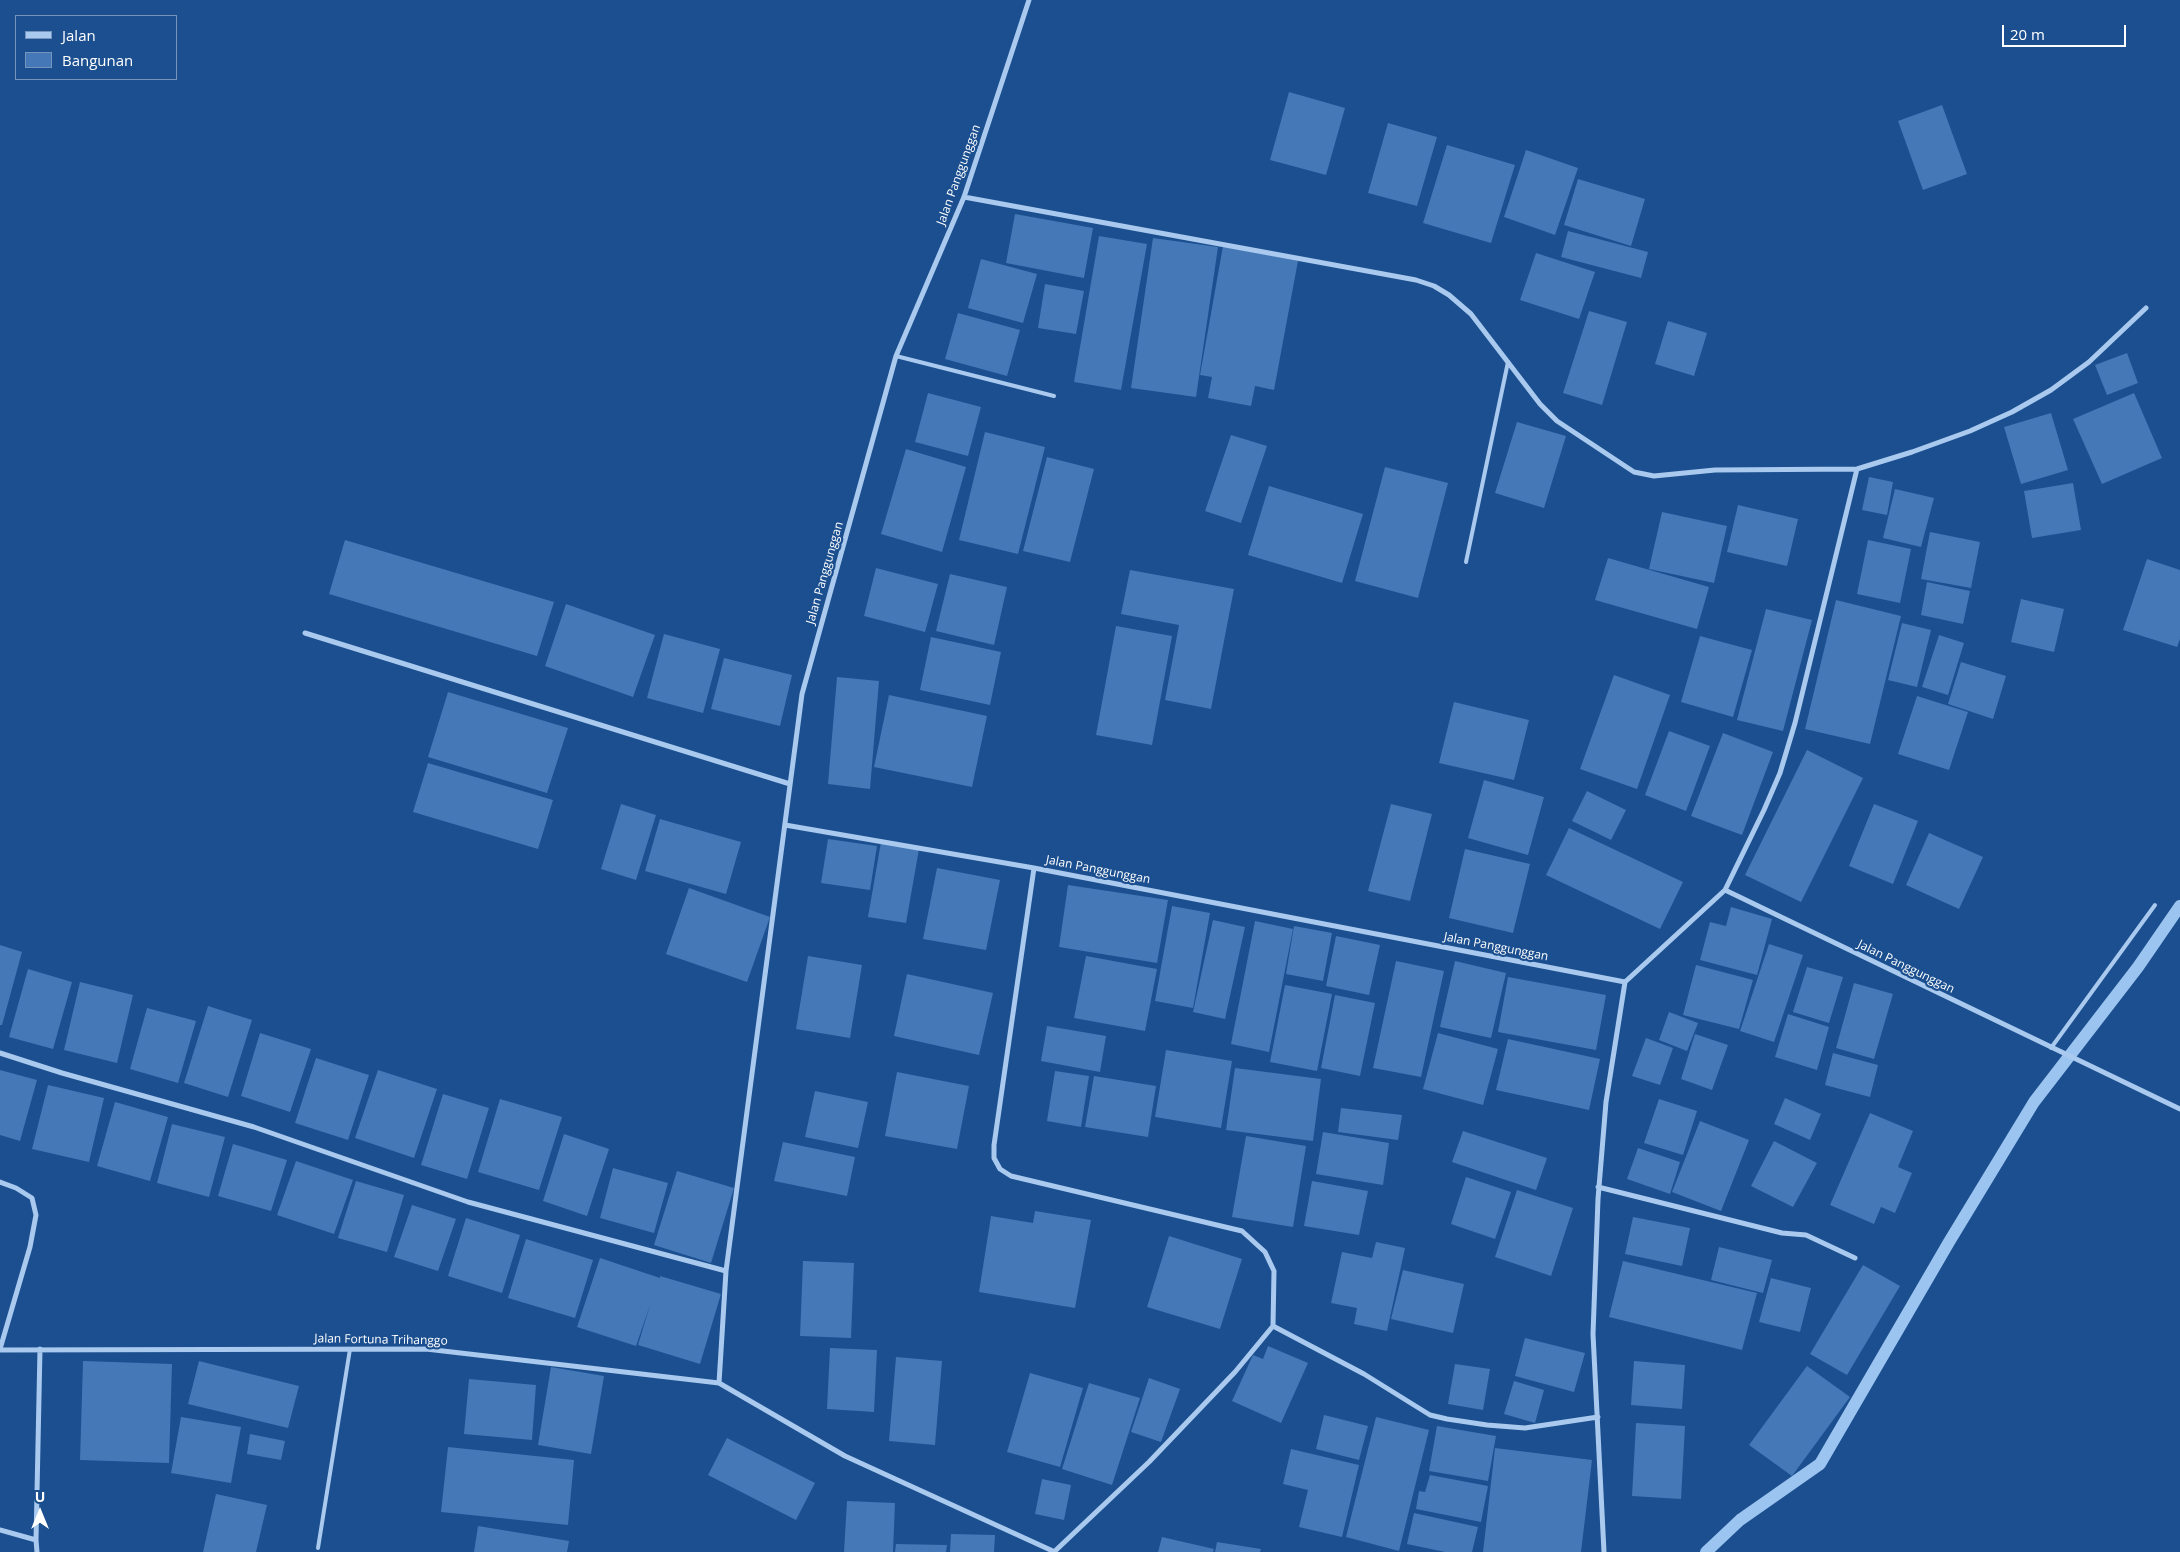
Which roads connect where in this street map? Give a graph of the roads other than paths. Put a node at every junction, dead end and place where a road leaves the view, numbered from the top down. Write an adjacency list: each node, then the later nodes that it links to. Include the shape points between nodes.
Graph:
1 (1029, 0): 2 (street, Jalan Panggunggan)
2 (964, 197): 4 (street, Jalan Panggunggan); 5 (street, via 1416,280 1434,286 1462,305)
3 (2146, 308): 7 (street, via 2089,362 2051,390 2012,412 1970,431)
4 (896, 356): 6 (lane); 10 (street, Jalan Panggunggan, via 802,694)
5 (1508, 362): 7 (street, via 1557,421 1634,472 1654,476 1714,470); 8 (lane)
6 (1054, 396)
7 (1857, 469): 13 (street, via 1796,723 1780,773)
8 (1466, 562)
9 (305, 633): 10 (street)
10 (790, 784): 11 (street, Jalan Panggunggan)
11 (785, 825): 12 (street, Jalan Panggunggan); 22 (street)
12 (1034, 868): 15 (street, Jalan Panggunggan); 23 (street, via 994,1158 1000,1169 1010,1176 1242,1230 1265,1252 1274,1271)
13 (1725, 890): 15 (street); 16 (street, Jalan Panggunggan)
14 (2155, 905): 16 (lane)
15 (1625, 982): 20 (street, via 1606,1102)
16 (2053, 1048): 18 (street, Jalan Panggunggan)
17 (0, 1054): 22 (street, via 254,1127 468,1202)
18 (2180, 1109)
19 (0, 1182): 26 (street, Jalan Fortuna Trihanggo, via 32,1198 36,1215 30,1247)
20 (1598, 1187): 21 (street, via 1782,1233 1806,1235); 28 (street, via 1594,1334)
21 (1855, 1258)
22 (726, 1271): 27 (street)
23 (1273, 1326): 28 (street, via 1364,1374 1430,1415 1525,1428); 32 (street, via 1235,1372 1149,1462)
24 (40, 1348): 25 (street, Jalan Fortuna Trihanggo); 26 (street, Jalan Fortuna Trihanggo); 30 (street)
25 (350, 1348): 27 (street, Jalan Fortuna Trihanggo, via 426,1348); 31 (lane)
26 (0, 1349)
27 (719, 1383): 32 (street, via 844,1456)
28 (1598, 1417): 34 (street)
29 (0, 1530): 30 (street)
30 (36, 1540): 33 (street)
31 (318, 1548)
32 (1055, 1551)
33 (37, 1552)
34 (1604, 1552)

